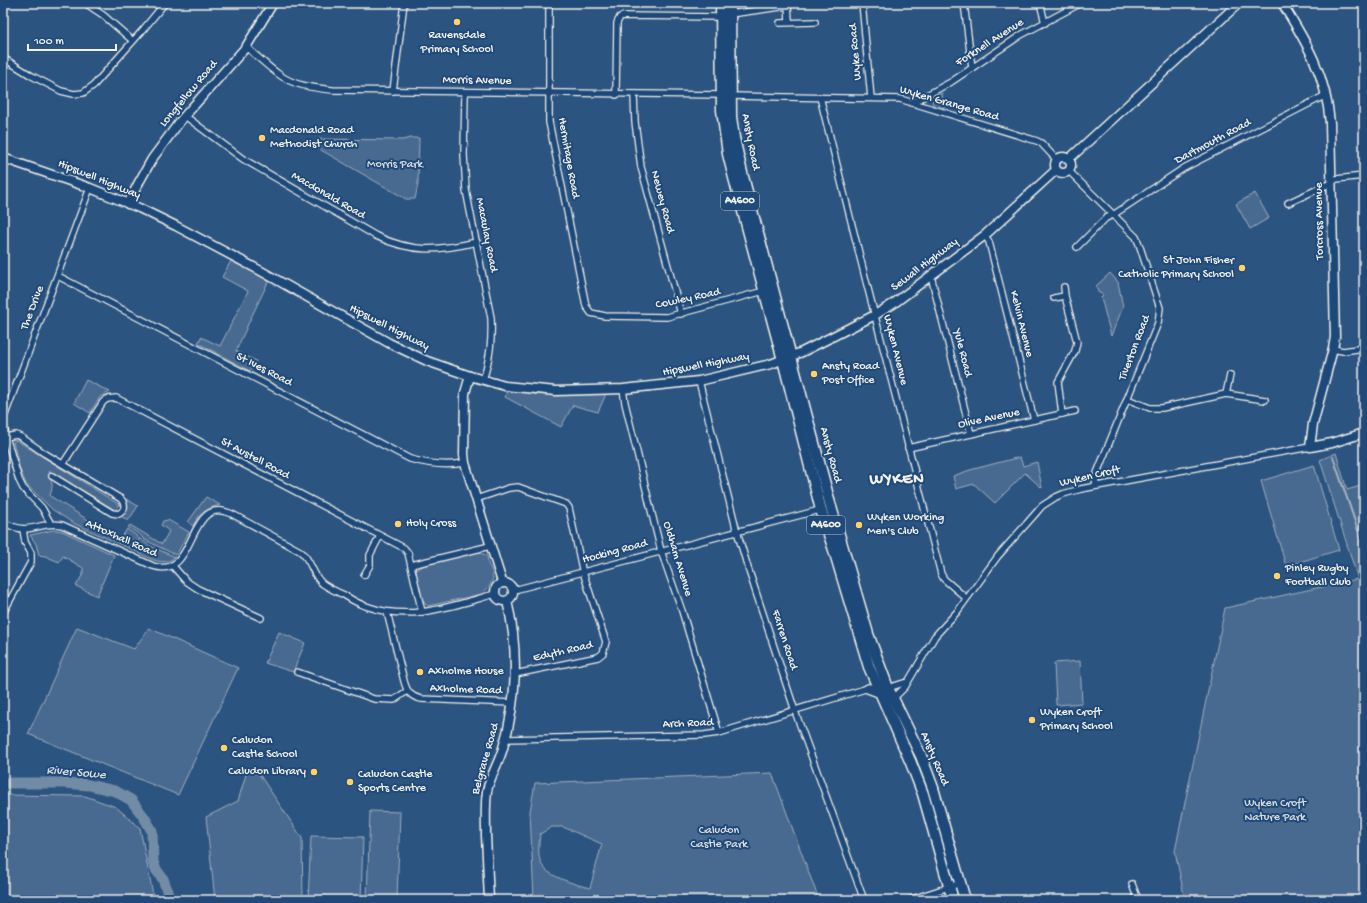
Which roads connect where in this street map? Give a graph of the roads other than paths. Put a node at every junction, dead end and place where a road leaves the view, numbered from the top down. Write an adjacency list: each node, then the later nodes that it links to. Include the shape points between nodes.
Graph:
1 (85, 3): 20 (street)
2 (166, 3): 20 (street)
3 (273, 3): 21 (street, Longfellow Road)
4 (404, 3): 24 (street)
5 (549, 3): 26 (street, Hermitage Road)
6 (720, 3): 15 (highway, Ansty Road / A4600)
7 (730, 3): 15 (highway, Ansty Road / A4600)
8 (862, 3): 32 (street, Wyke Road)
9 (964, 3): 23 (street)
10 (1040, 3): 18 (street)
11 (1081, 3): 18 (street, Forknell Avenue)
12 (1239, 3): 37 (street)
13 (1282, 3): 29 (street, Torcross Avenue, via 1308,46 1323,81)
14 (788, 5): 15 (street); 16 (street)
15 (725, 15): 27 (street, via 620,17 617,22); 30 (highway, Ansty Road / A4600)
16 (789, 22): 17 (street); 19 (street)
17 (815, 22)
18 (1045, 22): 23 (street, Forknell Avenue, via 1009,42)
19 (780, 23)
20 (133, 41): 22 (street, via 91,88 79,94 61,91)
21 (246, 47): 24 (street, Morris Avenue, via 277,73 312,88); 34 (street, Longfellow Road)
22 (3, 58)
23 (972, 68): 33 (street, Forknell Avenue)
24 (393, 91): 25 (street, Morris Avenue)
25 (465, 92): 26 (street, Morris Avenue); 47 (street, Macaulay Road, via 464,170)
26 (548, 93): 27 (street, Morris Avenue); 55 (street, Hermitage Road, via 552,139 586,306)
27 (616, 95): 28 (street, Morris Avenue)
28 (634, 95): 30 (street, Morris Avenue); 56 (street, Newey Road, via 634,122 641,167)
29 (1326, 95): 41 (street, Torcross Avenue, via 1330,123); 45 (street, Dartmouth Road, via 1184,168)
30 (726, 96): 31 (street, Wyken Grange Road); 52 (highway, Ansty Road / A4600, via 728,154); 60 (highway, Ansty Road / A4600)
31 (820, 97): 32 (street, Wyken Grange Road); 57 (street, Wyken Avenue)
32 (871, 98): 33 (street, Wyken Grange Road, via 897,99)
33 (912, 103): 36 (street, Wyken Grange Road, via 1037,141)
34 (185, 116): 44 (street, Longfellow Road, via 152,159); 47 (street, Macdonald Road, via 243,159 389,242 428,249 452,248)
35 (3, 158): 42 (street, Hipswell Highway)
36 (1056, 159): 37 (street); 38 (street)
37 (1069, 159): 39 (street, via 1071,164)
38 (1056, 170): 39 (street, via 1063,173); 46 (street, Sewall Highway)
39 (1068, 171): 45 (street, Tiverton Road)
40 (1364, 176): 41 (street, via 1336,180)
41 (1332, 183): 43 (street); 59 (street, Torcross Avenue, via 1335,337)
42 (90, 188): 44 (street, Hipswell Highway); 49 (street, The Drive)
43 (1288, 203)
44 (128, 204): 62 (street, Hipswell Highway, via 196,236 389,343 427,361)
45 (1113, 215): 48 (street, Dartmouth Road, via 1106,218); 67 (street, Tiverton Road, via 1140,244 1160,308 1158,323)
46 (985, 235): 50 (street, Sewall Highway); 71 (street, Kelvin Avenue, via 989,242)
47 (477, 242): 63 (street, Macaulay Road, via 492,333)
48 (1077, 247)
49 (58, 276): 74 (street, The Drive, via 4,414); 77 (street, St Ives Road, via 410,458 447,465)
50 (931, 276): 57 (street, Sewall Highway); 73 (street, Yule Road)
51 (1064, 287): 53 (street)
52 (764, 292): 56 (street, Cowley Road); 60 (highway, Ansty Road / A4600)
53 (1065, 296): 54 (street); 70 (street, via 1076,342 1074,353 1058,382)
54 (1054, 298)
55 (592, 313): 56 (street, Cowley Road, via 605,316 660,318)
56 (681, 314)
57 (874, 315): 60 (street, Sewall Highway, via 814,347); 76 (street, Wyken Avenue)
58 (1364, 348): 59 (street, via 1342,351)
59 (1333, 349): 75 (street, Torcross Avenue, via 1312,428)
60 (787, 358): 64 (street, Hipswell Highway); 82 (highway, Ansty Road / A4600); 83 (highway, Ansty Road / A4600)
61 (1230, 375): 66 (street)
62 (470, 376): 63 (street, Hipswell Highway); 77 (street, via 465,393)
63 (484, 380): 65 (street, Hipswell Highway, via 505,386 549,390)
64 (699, 381): 65 (street, Hipswell Highway); 87 (street, Farren Road)
65 (623, 389): 90 (street, Oldham Avenue)
66 (1226, 394): 67 (street, via 1162,408 1150,408); 68 (street)
67 (1127, 399): 80 (street, Tiverton Road, via 1097,473)
68 (1265, 400)
69 (1075, 411): 70 (street, Olive Avenue)
70 (1062, 414): 71 (street, Olive Avenue)
71 (1034, 420): 73 (street, Olive Avenue)
72 (1364, 433): 75 (street, Wyken Croft)
73 (971, 434): 76 (street, Olive Avenue)
74 (6, 437): 78 (street, Attoxhall Road, via 21,437); 85 (street, via 21,484)
75 (1310, 447): 80 (street, Wyken Croft)
76 (908, 448): 98 (street, Wyken Avenue, via 942,574 944,579)
77 (465, 463): 81 (street)
78 (63, 464): 79 (street, Attoxhall Road, via 121,500 124,503 123,511 119,514 112,513); 88 (street, St Austell Road, via 103,402 107,398 116,398)
79 (52, 476)
80 (1095, 486): 98 (street, Wyken Croft, via 1063,494 1042,506 998,556)
81 (476, 499): 89 (street); 93 (street, via 518,487 566,504)
82 (831, 507): 83 (highway); 110 (highway, Ansty Road / A4600)
83 (818, 510): 87 (street, Hocking Road); 110 (highway, Ansty Road / A4600, via 834,550 869,667)
84 (3, 522): 86 (street)
85 (52, 524): 86 (street); 91 (street, Attoxhall Road, via 65,526 156,567)
86 (23, 529): 100 (street, via 25,542 31,553 31,562)
87 (737, 532): 90 (street, Hocking Road); 112 (street, Farren Road)
88 (380, 536): 92 (street, St Austell Road, via 406,549); 94 (street, via 370,555 370,565)
89 (490, 546): 92 (street); 95 (street)
90 (661, 551): 93 (street, Hocking Road); 113 (street, Oldham Avenue)
91 (172, 565): 101 (street, via 182,556 203,517 213,511 222,510 302,553 324,585 360,604); 103 (street, via 198,590)
92 (411, 565): 102 (street, St Austell Road)
93 (583, 572): 96 (street, Hocking Road); 107 (street, Edyth Road, via 606,642 602,653)
94 (364, 575)
95 (502, 582): 96 (street, via 509,584); 97 (street, via 497,586)
96 (514, 590): 99 (street, via 512,598)
97 (495, 594): 99 (street, via 500,600); 102 (street)
98 (966, 598): 108 (street, Wyken Croft, via 933,639)
99 (507, 601): 107 (street, Belgrave Road, via 514,642)
100 (3, 612)
101 (387, 612): 102 (street); 109 (street)
102 (422, 612)
103 (261, 618)
104 (3, 637): 105 (street)
105 (3, 645)
106 (297, 672): 109 (street, via 374,699 394,700)
107 (515, 674): 111 (street, Belgrave Road)
108 (907, 682): 110 (street); 110 (street, Wyken Croft, via 898,694)
109 (407, 691): 111 (street, Axholme Road, via 421,700)
110 (884, 692): 112 (street, Arch Road, via 865,690); 115 (highway, Ansty Road / A4600, via 921,756 932,784); 117 (highway, Ansty Road / A4600, via 919,784)
111 (512, 703): 114 (street, Belgrave Road)
112 (795, 710): 113 (street, Arch Road); 119 (street, Farren Road)
113 (719, 733): 114 (street, Arch Road)
114 (505, 739): 118 (street, Belgrave Road, via 489,784 485,805)
115 (961, 883): 117 (street); 122 (highway, Ansty Road / A4600)
116 (1132, 884): 123 (street)
117 (949, 886): 120 (street); 121 (highway, Ansty Road / A4600)
118 (489, 900)
119 (864, 900)
120 (909, 900)
121 (953, 900)
122 (965, 900)
123 (1138, 900)

